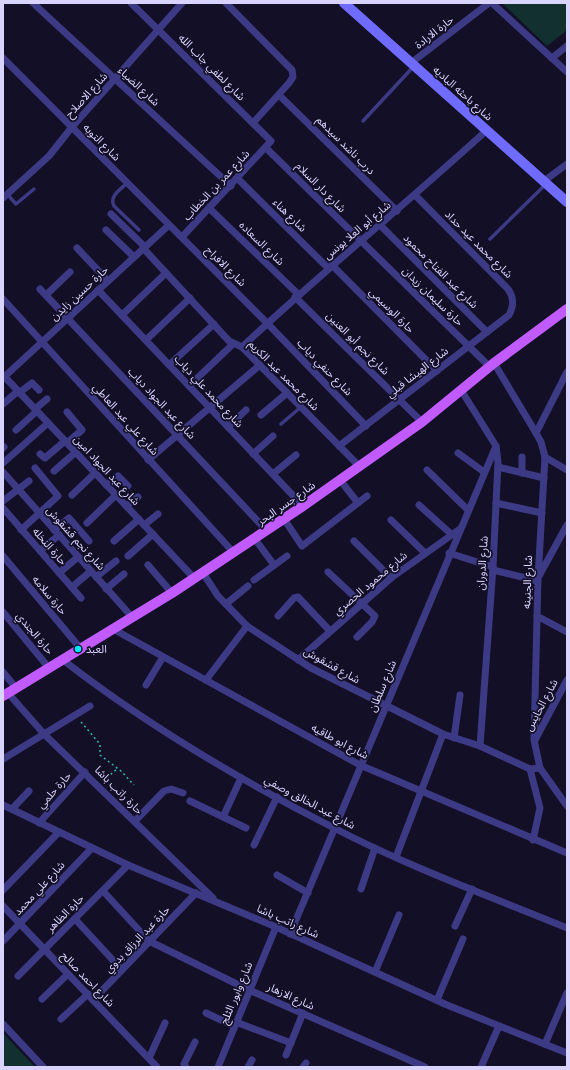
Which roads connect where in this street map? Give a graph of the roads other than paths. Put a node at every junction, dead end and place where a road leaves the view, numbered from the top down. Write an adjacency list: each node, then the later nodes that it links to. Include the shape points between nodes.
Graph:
1 (33, 3): 14 (street, شارع الضياء)
2 (131, 3): 8 (street, شارع لطفي جاب الله)
3 (182, 3): 8 (street, شارع الاصلاح)
4 (226, 3): 15 (street, via 292,70 293,77)
5 (344, 3): 12 (street, شارع باحثه الباديه)
6 (489, 3): 12 (street, حارة الارادة)
7 (492, 3): 11 (street)
8 (158, 29): 14 (street, شارع الاصلاح); 17 (street, شارع لطفي جاب الله)
9 (567, 46): 11 (street)
10 (3, 58): 18 (street, شارع التوبه)
11 (552, 58): 13 (street)
12 (413, 64): 16 (lane); 19 (street, شارع باحثه الباديه)
13 (567, 72)
14 (114, 78): 18 (street, شارع الاصلاح); 25 (street, شارع الضياء)
15 (279, 95): 17 (street); 31 (street, درب ناشد سيدهم)
16 (363, 121)
17 (253, 123): 20 (street, شارع لطفي جاب الله, via 270,140 271,143)
18 (72, 127): 24 (street, شارع التوبه); 28 (street, شارع الاصلاح, via 45,160)
19 (487, 130): 23 (street, شارع باحثه الباديه); 27 (street, شارع أبو العلا يونس)
20 (266, 148): 22 (street, شارع عمر بن الخطاب); 39 (street, شارع دار السلام)
21 (567, 164): 23 (street)
22 (237, 178): 25 (street, شارع عمر بن الخطاب); 43 (street, شارع هناء)
23 (545, 182): 29 (street, شارع باحثه الباديه); 38 (lane)
24 (127, 183): 33 (street, شارع التوبه); 36 (lane, via 112,197 112,202)
25 (231, 186): 30 (street, شارع عمر بن الخطاب)
26 (34, 189): 28 (lane, via 16,204)
27 (415, 195): 31 (street, شارع أبو العلا يونس); 55 (street, شارع محمد عيد حداد, via 508,289 513,302)
28 (5, 196)
29 (567, 202)
30 (209, 208): 37 (street, شارع عمر بن الخطاب); 50 (street, شارع السعاده)
31 (397, 211): 34 (street, شارع أبو العلا يونس)
32 (111, 214): 40 (street, شارع محمد عبد الكريم)
33 (169, 225): 37 (street, شارع الافراح); 40 (street, حارة حسين زايدن)
34 (380, 225): 39 (street, شارع أبو العلا يونس); 59 (street, شارع عبد الفتاح محمود)
35 (106, 230): 42 (street)
36 (139, 230)
37 (182, 237): 57 (street, شارع الافراح)
38 (490, 239)
39 (361, 242): 43 (street, شارع أبو العلا يونس); 63 (street, حارة سليمان زيدان)
40 (144, 247): 42 (street, حارة حسين زايدن); 45 (street, شارع محمد عبد الكريم)
41 (77, 248): 46 (street)
42 (134, 257): 46 (street, حارة حسين زايدن)
43 (330, 266): 50 (street, شارع أبو العلا يونس); 68 (street, حارة الوسيمي)
44 (70, 272): 49 (street)
45 (166, 273): 51 (street, شارع محمد عبد الكريم); 54 (street)
46 (108, 281): 48 (street, حارة حسين زايدن)
47 (40, 289): 49 (street, شارع عبد الجواد دياب)
48 (98, 290): 54 (street, شارع محمد علي دياب); 56 (street, حارة حسين زايدن)
49 (46, 295): 56 (street, شارع عبد الجواد دياب)
50 (297, 296): 57 (street, شارع أبو العلا يونس); 77 (street, شارع نجم أبو العنين)
51 (190, 298): 58 (street, شارع محمد عبد الكريم); 60 (street)
52 (3, 299): 61 (street, شارع علي عبد العاطي)
53 (567, 309): 67 (main road, شارع جسر البحر)
54 (122, 315): 60 (street, شارع محمد علي دياب)
55 (509, 315): 59 (street, شارع الهيشا قبلي)
56 (68, 318): 61 (street, حارة حسين زايدن); 92 (street, شارع عبد الجواد دياب)
57 (267, 323): 64 (street, شارع أبو العلا يونس); 89 (street, شارع حنفي دياب)
58 (214, 324): 62 (street, شارع محمد عبد الكريم); 65 (street)
59 (487, 332): 63 (street, شارع الهيشا قبلي)
60 (146, 340): 65 (street, شارع محمد علي دياب)
61 (43, 342): 70 (street, حارة حسين زايدن); 104 (street, شارع علي عبد العاطي)
62 (233, 344): 64 (street, شارع محمد عبد الكريم); 71 (street)
63 (469, 346): 67 (street, حارة سليمان زيدان); 68 (street, شارع الهيشا قبلي)
64 (242, 347): 66 (street, شارع محمد عبد الكريم)
65 (169, 365): 71 (street, شارع محمد علي دياب)
66 (260, 365): 75 (street, شارع محمد عبد الكريم); 80 (street)
67 (492, 365): 73 (main road, شارع جسر البحر); 91 (street, شارع الجنينه)
68 (437, 371): 77 (street, شارع الهيشا قبلي)
69 (567, 372): 91 (street)
70 (4, 377): 74 (street, شارع عبد الجواد امين)
71 (189, 386): 80 (street, شارع محمد علي دياب)
72 (39, 390): 74 (street, via 32,383)
73 (461, 390): 85 (main road, شارع جسر البحر); 96 (street, شارع الدوران)
74 (19, 392): 78 (street); 81 (street, شارع عبد الجواد امين)
75 (287, 393): 79 (street, شارع محمد عبد الكريم); 84 (street)
76 (47, 399): 81 (street)
77 (400, 400): 85 (street, شارع نجم أبو العنين); 89 (street, شارع الهيشا قبلي)
78 (3, 404)
79 (301, 407): 87 (lane); 95 (street, شارع محمد عبد الكريم)
80 (210, 408): 88 (street, شارع محمد علي دياب); 92 (street)
81 (36, 410): 86 (street, شارع عبد الجواد امين); 90 (street)
82 (246, 410): 88 (street)
83 (66, 412): 94 (street, via 82,430)
84 (261, 415)
85 (422, 422): 106 (main road, شارع جسر البحر)
86 (48, 423): 94 (street, شارع عبد الجواد امين); 105 (street)
87 (282, 424)
88 (228, 426): 100 (street, شارع محمد علي دياب)
89 (366, 426): 95 (street, شارع الهيشا قبلي)
90 (16, 430)
91 (536, 433): 103 (street, شارع الجنينه)
92 (177, 435): 104 (street); 145 (street, شارع عبد الجواد دياب)
93 (273, 436): 100 (street)
94 (66, 442): 97 (street, شارع عبد الجواد امين); 99 (street, via 45,458)
95 (339, 446): 106 (street, شارع محمد عبد الكريم)
96 (496, 446): 107 (street, شارع الدوران); 113 (street, شارع سلطان)
97 (76, 452): 111 (street); 114 (street, شارع عبد الجواد امين)
98 (458, 453): 113 (street)
99 (40, 454)
100 (253, 454): 116 (street, شارع محمد علي دياب)
101 (296, 455): 116 (street)
102 (522, 457): 115 (street)
103 (545, 458): 110 (street); 117 (street, شارع الجنينه)
104 (148, 460): 154 (street, شارع علي عبد العاطي)
105 (3, 463)
106 (359, 466): 118 (main road, شارع جسر البحر)
107 (498, 467): 115 (street); 129 (street, شارع الدوران)
108 (35, 468): 135 (street, via 58,494)
109 (427, 470): 134 (street)
110 (567, 470)
111 (54, 471)
112 (3, 472): 122 (street, شارع نجم قشقوش)
113 (484, 472): 134 (street, شارع سلطان)
114 (95, 473): 120 (street, شارع عبد الجواد امين); 123 (street)
115 (522, 473): 117 (street)
116 (273, 474): 132 (street, شارع محمد علي دياب)
117 (544, 478): 136 (street, شارع الجنينه)
118 (340, 480): 128 (street); 132 (main road, شارع جسر البحر)
119 (29, 481): 122 (street)
120 (106, 485): 121 (street, via 118,476); 124 (street, شارع عبد الجواد امين)
121 (128, 486)
122 (18, 490): 127 (street); 135 (street, شارع نجم قشقوش)
123 (72, 495)
124 (116, 495): 131 (street, شارع عبد الجواد امين); 141 (street)
125 (367, 496): 128 (street)
126 (138, 497): 131 (street)
127 (3, 502)
128 (358, 503): 138 (street, via 302,546)
129 (496, 503): 136 (street); 164 (street, شارع الدوران)
130 (419, 505): 148 (street)
131 (126, 506): 140 (street, شارع عبد الجواد امين)
132 (303, 506): 138 (main road, شارع جسر البحر)
133 (3, 508): 144 (street, حارة النخله)
134 (468, 510): 143 (street, شارع سلطان)
135 (39, 513): 144 (street); 146 (street, شارع نجم قشقوش)
136 (542, 513): 173 (street, شارع الجنينه)
137 (158, 514): 140 (street)
138 (284, 520): 145 (main road, شارع جسر البحر)
139 (391, 520): 155 (street)
140 (142, 522): 147 (street, شارع عبد الجواد امين); 151 (street)
141 (87, 523)
142 (567, 525): 173 (street)
143 (460, 528): 148 (street, شارع محمود الحصري); 156 (street, شارع سلطان)
144 (21, 530): 153 (street, حارة النخله)
145 (267, 531): 149 (main road, شارع جسر البحر)
146 (56, 532): 150 (street, via 69,518); 153 (street); 160 (street, شارع نجم قشقوش)
147 (153, 534): 158 (street); 171 (street, شارع عبد الجواد امين)
148 (451, 534): 155 (street, شارع محمود الحصري)
149 (255, 539): 154 (main road, شارع جسر البحر); 163 (street)
150 (89, 541)
151 (114, 541)
152 (354, 541): 172 (street)
153 (40, 551): 167 (street, حارة النخله)
154 (234, 553): 168 (main road, شارع جسر البحر)
155 (425, 553): 172 (street, شارع محمود الحصري)
156 (449, 553): 164 (street); 203 (street, شارع سلطان)
157 (3, 556): 191 (street, حارة سلامه)
158 (128, 556)
159 (287, 556): 163 (street)
160 (78, 557): 165 (street, شارع نجم قشقوش); 167 (street)
161 (116, 561): 170 (street)
162 (148, 565): 178 (street)
163 (274, 565): 174 (street)
164 (493, 569): 173 (street); 208 (street, شارع الدوران)
165 (90, 571): 170 (street, شارع نجم قشقوش); 176 (street)
166 (328, 572): 181 (street)
167 (59, 573): 176 (street, حارة النخله)
168 (203, 573): 171 (main road, شارع جسر البحر); 180 (street, شارع قشقوش)
169 (124, 574): 177 (street)
170 (96, 577): 177 (street, شارع نجم قشقوش)
171 (194, 578): 178 (main road, شارع جسر البحر)
172 (391, 578): 181 (street, شارع محمود الحصري)
173 (538, 579): 184 (street, شارع الجنينه)
174 (254, 580)
175 (248, 586): 180 (street)
176 (72, 588): 179 (street, حارة النخله)
177 (106, 589): 185 (street, شارع نجم قشقوش)
178 (172, 593): 185 (main road, شارع جسر البحر)
179 (81, 598)
180 (226, 604): 186 (street, شارع قشقوش)
181 (361, 604): 188 (street, شارع محمود الحصري); 190 (street, via 375,616 375,619)
182 (3, 612): 195 (street, حارة الجندي)
183 (278, 616): 188 (street, via 294,598 298,597)
184 (537, 616): 189 (street); 207 (street, شارع الجنينه)
185 (132, 618): 187 (main road, شارع جسر البحر)
186 (247, 626): 194 (street, شارع قشقوش); 197 (street)
187 (113, 629): 191 (main road, شارع جسر البحر); 192 (street, شارع ابو طاقيه)
188 (330, 632): 194 (street, شارع محمود الحصري)
189 (567, 632)
190 (357, 637)
191 (81, 649): 193 (main road, شارع جسر البحر)
192 (163, 657): 197 (street, شارع ابو طاقيه); 199 (street)
193 (63, 660): 195 (main road, شارع جسر البحر); 214 (street, شارع عبد الخالق وصفي, via 146,721)
194 (298, 660): 203 (street, شارع قشقوش)
195 (49, 668): 200 (main road, شارع جسر البحر)
196 (3, 672): 200 (street, حارة راتب باشا)
197 (206, 680): 210 (street, شارع ابو طاقيه)
198 (567, 680): 207 (street, شارع الحايس)
199 (146, 685)
200 (9, 692): 204 (street, حارة راتب باشا)
201 (460, 695): 206 (street)
202 (90, 706): 204 (street)
203 (386, 706): 205 (street, شارع قشقوش); 210 (street, شارع سلطان)
204 (44, 734): 209 (street); 213 (street, حارة راتب باشا)
205 (443, 734): 206 (street, شارع قشقوش); 216 (street)
206 (454, 738): 208 (street, شارع قشقوش)
207 (534, 740): 211 (street, شارع الجنينه)
208 (480, 746): 212 (street, شارع قشقوش)
209 (3, 759)
210 (360, 765): 216 (street, شارع ابو طاقيه); 227 (street, شارع سلطان)
211 (540, 768): 212 (street); 221 (street, شارع الجنينه)
212 (530, 769): 229 (street, via 540,808)
213 (85, 772): 224 (street, حارة راتب باشا); 225 (street, حارة حلمي)
214 (241, 778): 218 (street, شارع عبد الخالق وصفي); 223 (street)
215 (29, 791): 222 (street)
216 (421, 792): 229 (street, شارع ابو طاقيه); 234 (street)
217 (183, 793): 224 (street, via 171,789 164,791)
218 (277, 798): 227 (street, شارع عبد الخالق وصفي); 230 (street)
219 (190, 801): 223 (street)
220 (3, 805): 222 (street, شارع راتب باشا)
221 (567, 806)
222 (12, 809): 225 (street, شارع راتب باشا)
223 (223, 817): 226 (street)
224 (135, 821): 243 (street, حارة راتب باشا)
225 (39, 823): 228 (street, شارع راتب باشا)
226 (246, 828)
227 (335, 829): 231 (street, شارع عبد الخالق وصفي); 242 (street, شارع سلطان)
228 (58, 832): 232 (street, شارع راتب باشا); 238 (street)
229 (534, 840): 233 (street, شارع ابو طاقيه)
230 (254, 845)
231 (376, 848): 234 (street, شارع عبد الخالق وصفي); 239 (street)
232 (91, 849): 235 (street, شارع راتب باشا); 247 (street, شارع علي محمد)
233 (567, 853)
234 (396, 857): 237 (street, شارع عبد الخالق وصفي)
235 (128, 866): 240 (street, حارة الظاهر); 241 (street, شارع راتب باشا)
236 (277, 875): 242 (street)
237 (472, 889): 248 (street); 250 (street, شارع عبد الخالق وصفي)
238 (3, 890)
239 (361, 890)
240 (103, 891): 246 (street, حارة الظاهر); 254 (street)
241 (196, 893): 243 (street, شارع راتب باشا); 254 (street, حارة عبد الرزاق بدوي)
242 (308, 893): 251 (street, شارع سلطان)
243 (217, 902): 249 (street, شارع راتب باشا)
244 (3, 906): 247 (street, شارع احمد صالح)
245 (399, 914): 257 (street)
246 (75, 919): 255 (street, حارة الظاهر); 256 (street)
247 (21, 924): 253 (street, شارع علي محمد); 255 (street, شارع احمد صالح)
248 (455, 926)
249 (276, 927): 251 (street, شارع راتب باشا); 260 (street, شارع وابور الثلج)
250 (567, 928)
251 (290, 934): 257 (street, شارع راتب باشا)
252 (463, 939): 264 (street)
253 (3, 941)
254 (149, 941): 256 (street, حارة عبد الرزاق بدوي); 260 (street, شارع الازهار)
255 (45, 949): 258 (street, شارع احمد صالح); 259 (street, حارة الظاهر)
256 (122, 970): 262 (street, حارة عبد الرزاق بدوي)
257 (375, 972): 264 (street, شارع راتب باشا)
258 (68, 974): 262 (street, شارع احمد صالح); 263 (street)
259 (18, 976)
260 (249, 990): 266 (street, شارع الازهار); 270 (street, شارع وابور الثلج)
261 (567, 993): 274 (street)
262 (90, 997): 267 (street, حارة عبد الرزاق بدوي); 277 (street, شارع احمد صالح)
263 (42, 999)
264 (437, 1000): 271 (street, شارع راتب باشا)
265 (206, 1013): 270 (street)
266 (303, 1013): 273 (street); 282 (street, شارع الازهار)
267 (61, 1019)
268 (165, 1023): 277 (street)
269 (3, 1024): 278 (street)
270 (235, 1024): 273 (street); 281 (street, شارع وابور الثلج)
271 (499, 1026): 274 (street, شارع راتب باشا); 283 (street)
272 (195, 1042): 280 (street, via 184,1064)
273 (291, 1043): 276 (street)
274 (545, 1044): 275 (street, شارع راتب باشا)
275 (567, 1053)
276 (286, 1055)
277 (149, 1058): 279 (street, شارع احمد صالح)
278 (43, 1067)
279 (157, 1067)
280 (186, 1067)
281 (218, 1067)
282 (425, 1067)
283 (481, 1067)

